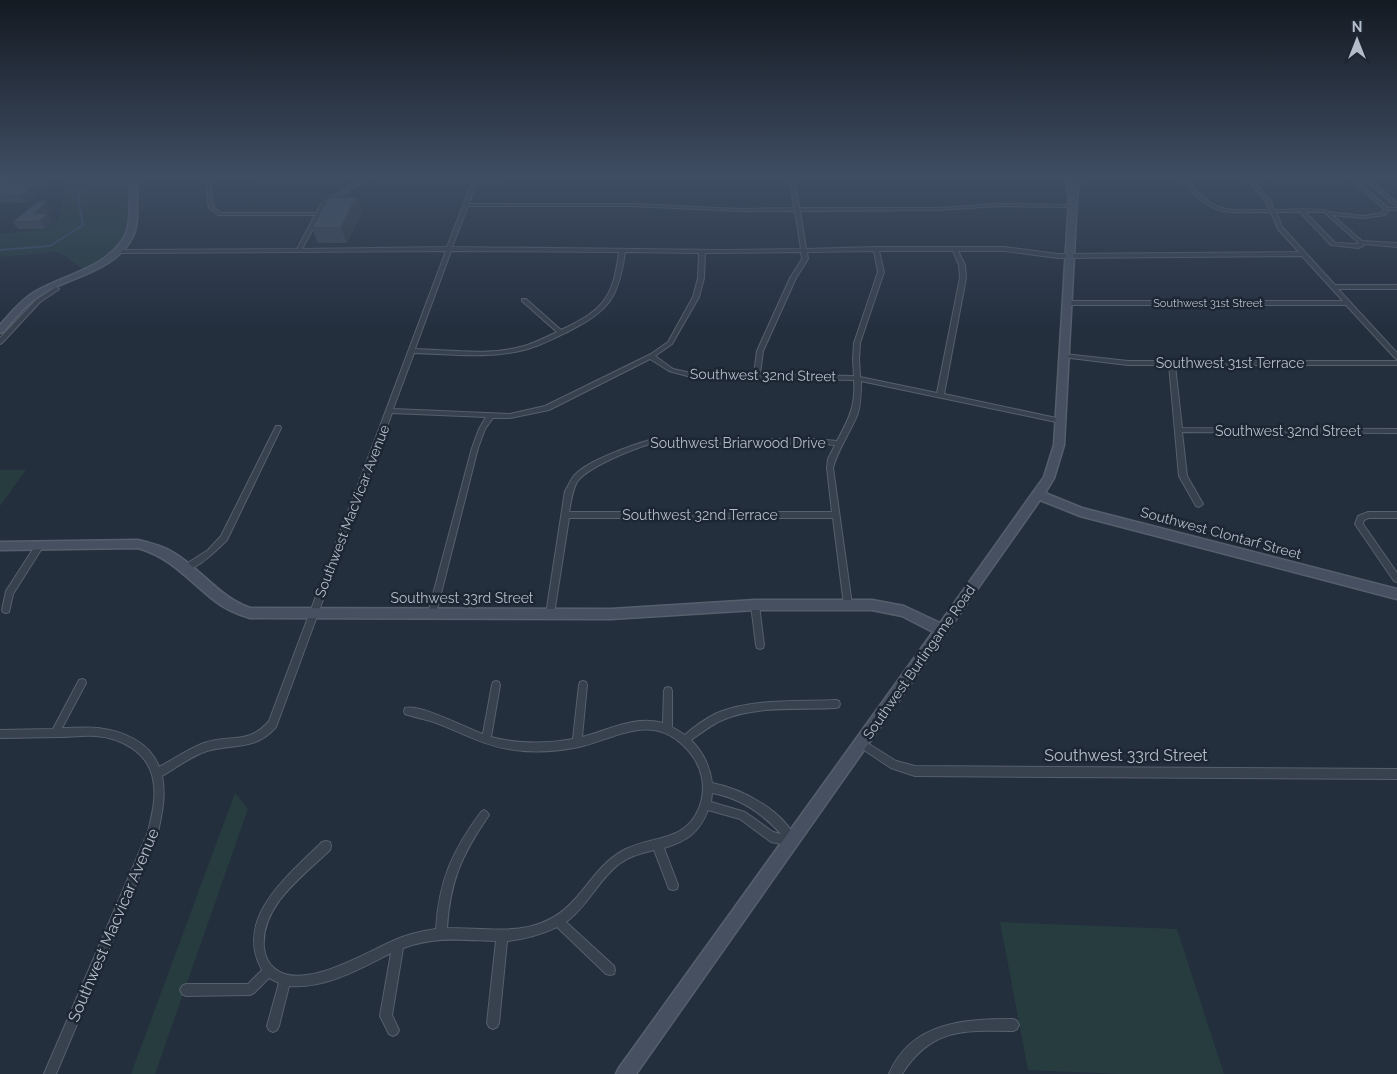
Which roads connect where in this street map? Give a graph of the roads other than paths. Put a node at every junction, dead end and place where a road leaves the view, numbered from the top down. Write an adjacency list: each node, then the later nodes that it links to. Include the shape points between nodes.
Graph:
1 (132, 227): 16 (street)
2 (310, 227): 15 (street)
3 (457, 227): 11 (street, Southwest MacVicar Avenue)
4 (801, 227): 12 (street)
5 (1072, 227): 20 (street, Southwest Burlingame Road)
6 (1280, 227): 19 (street)
7 (1317, 227): 9 (street, via 1333,244 1358,246)
8 (1345, 227): 9 (street)
9 (1361, 242): 10 (street)
10 (1397, 245)
11 (449, 249): 15 (street); 17 (street); 32 (street, Southwest MacVicar Avenue)
12 (804, 249): 13 (street); 18 (street); 38 (street, via 805,261 793,278 760,351)
13 (876, 249): 14 (street); 39 (street, via 881,272 856,343)
14 (955, 249): 20 (street); 40 (street, via 963,278)
15 (298, 251): 16 (street)
16 (116, 252): 27 (street, via 34,296)
17 (622, 252): 18 (street); 30 (street, via 620,278 605,305 590,318)
18 (702, 252): 33 (street, via 699,287 691,307 670,343)
19 (1303, 254): 20 (street); 21 (street)
20 (1070, 255): 25 (street, Southwest Burlingame Road)
21 (1333, 287): 22 (street); 26 (street)
22 (1397, 287)
23 (56, 289): 28 (street)
24 (524, 300): 30 (street)
25 (1067, 303): 26 (street, Southwest 31st Street); 34 (street, Southwest Burlingame Road)
26 (1348, 303): 35 (street)
27 (13, 317): 28 (street); 29 (street)
28 (23, 317): 31 (street)
29 (0, 330)
30 (561, 332): 32 (street, via 537,344 510,351)
31 (0, 342)
32 (412, 351): 41 (street, Southwest MacVicar Avenue)
33 (650, 356): 38 (street, Southwest 32nd Street, via 672,370 691,375); 42 (street, via 546,408 517,416)
34 (1064, 356): 36 (street, Southwest 31st Terrace, via 1111,363); 43 (street, Southwest Burlingame Road)
35 (1397, 357)
36 (1172, 363): 37 (street, Southwest 31st Terrace); 45 (street)
37 (1397, 363)
38 (757, 376): 39 (street, Southwest 32nd Street)
39 (856, 378): 40 (street, Southwest 32nd Street); 47 (street, via 857,404)
40 (940, 396): 43 (street, Southwest 32nd Street)
41 (389, 411): 42 (street); 62 (street, Southwest MacVicar Avenue)
42 (491, 415): 61 (street, via 475,448)
43 (1061, 421): 48 (street, Southwest Burlingame Road, via 1057,455 1049,478)
44 (278, 428): 55 (street, via 224,538 211,552)
45 (1179, 430): 46 (street, Southwest 32nd Street); 49 (street, via 1183,476)
46 (1397, 431)
47 (838, 443): 50 (street, Southwest Briarwood Drive, via 662,441 632,446 580,474 569,491); 51 (street, via 830,468)
48 (1038, 495): 57 (street, Southwest Clontarf Street, via 1080,512); 64 (street, Southwest Burlingame Road)
49 (1199, 504)
50 (565, 515): 51 (street, Southwest 32nd Terrace); 63 (street, Southwest Briarwood Drive)
51 (835, 515): 59 (street)
52 (1397, 515): 56 (street, via 1368,515 1360,520 1360,527)
53 (40, 545): 54 (street, Southwest 33rd Street); 55 (street, Southwest 33rd Street, via 138,544 162,550); 60 (street, via 9,593)
54 (0, 546)
55 (186, 568): 62 (street, Southwest 33rd Street, via 223,602 238,610 265,614)
56 (1397, 579)
57 (1397, 594)
58 (755, 605): 59 (street, Southwest 33rd Street); 63 (street, Southwest 33rd Street, via 660,612); 65 (street)
59 (848, 605): 64 (street, Southwest 33rd Street, via 896,609)
60 (6, 610)
61 (432, 613): 62 (street, Southwest 33rd Street); 63 (street, Southwest 33rd Street)
62 (314, 614): 79 (street, Southwest MacVicar Avenue, via 273,724 266,734 252,741 222,743 206,748)
63 (550, 614)
64 (941, 630): 78 (street, Southwest Burlingame Road)
65 (760, 645)
66 (82, 683): 73 (street)
67 (496, 685): 75 (street)
68 (583, 685): 77 (street)
69 (668, 691): 72 (street)
70 (836, 704): 76 (street, via 745,708 709,721)
71 (408, 711): 75 (street, via 431,715 460,731)
72 (667, 729): 76 (street); 77 (street, via 635,725)
73 (55, 733): 74 (street); 79 (street, via 97,732 123,737 145,751)
74 (0, 734)
75 (486, 740): 77 (street, via 539,747)
76 (685, 740): 81 (street, via 701,761)
77 (577, 743)
78 (861, 743): 80 (street, Southwest 33rd Street, via 894,765 915,771); 84 (street, Southwest Burlingame Road)
79 (158, 772): 100 (street, Southwest Macvicar Avenue, via 159,804 151,839)
80 (1397, 774)
81 (708, 787): 82 (street); 84 (street, via 748,799 781,824)
82 (706, 805): 84 (street, via 742,815 771,837); 86 (street, via 689,831)
83 (484, 815): 89 (street, via 460,850 451,870 445,890)
84 (792, 841): 101 (street, Southwest Burlingame Road)
85 (326, 846): 93 (street, via 267,909 259,931 258,947)
86 (658, 846): 87 (street); 88 (street, via 632,851 616,860 572,910)
87 (673, 886)
88 (558, 921): 90 (street, via 522,936); 92 (street)
89 (441, 933): 90 (street, via 464,932); 91 (street)
90 (502, 937): 96 (street)
91 (398, 944): 94 (street, via 345,970 297,981); 99 (street, via 386,1016)
92 (610, 970)
93 (269, 971): 94 (street); 95 (street, via 250,989)
94 (285, 980): 98 (street)
95 (186, 990)
96 (493, 1023)
97 (1013, 1025): 102 (street, via 973,1025 937,1033 907,1055)
98 (273, 1026)
99 (393, 1030)
100 (50, 1074)
101 (625, 1074)
102 (894, 1074)

